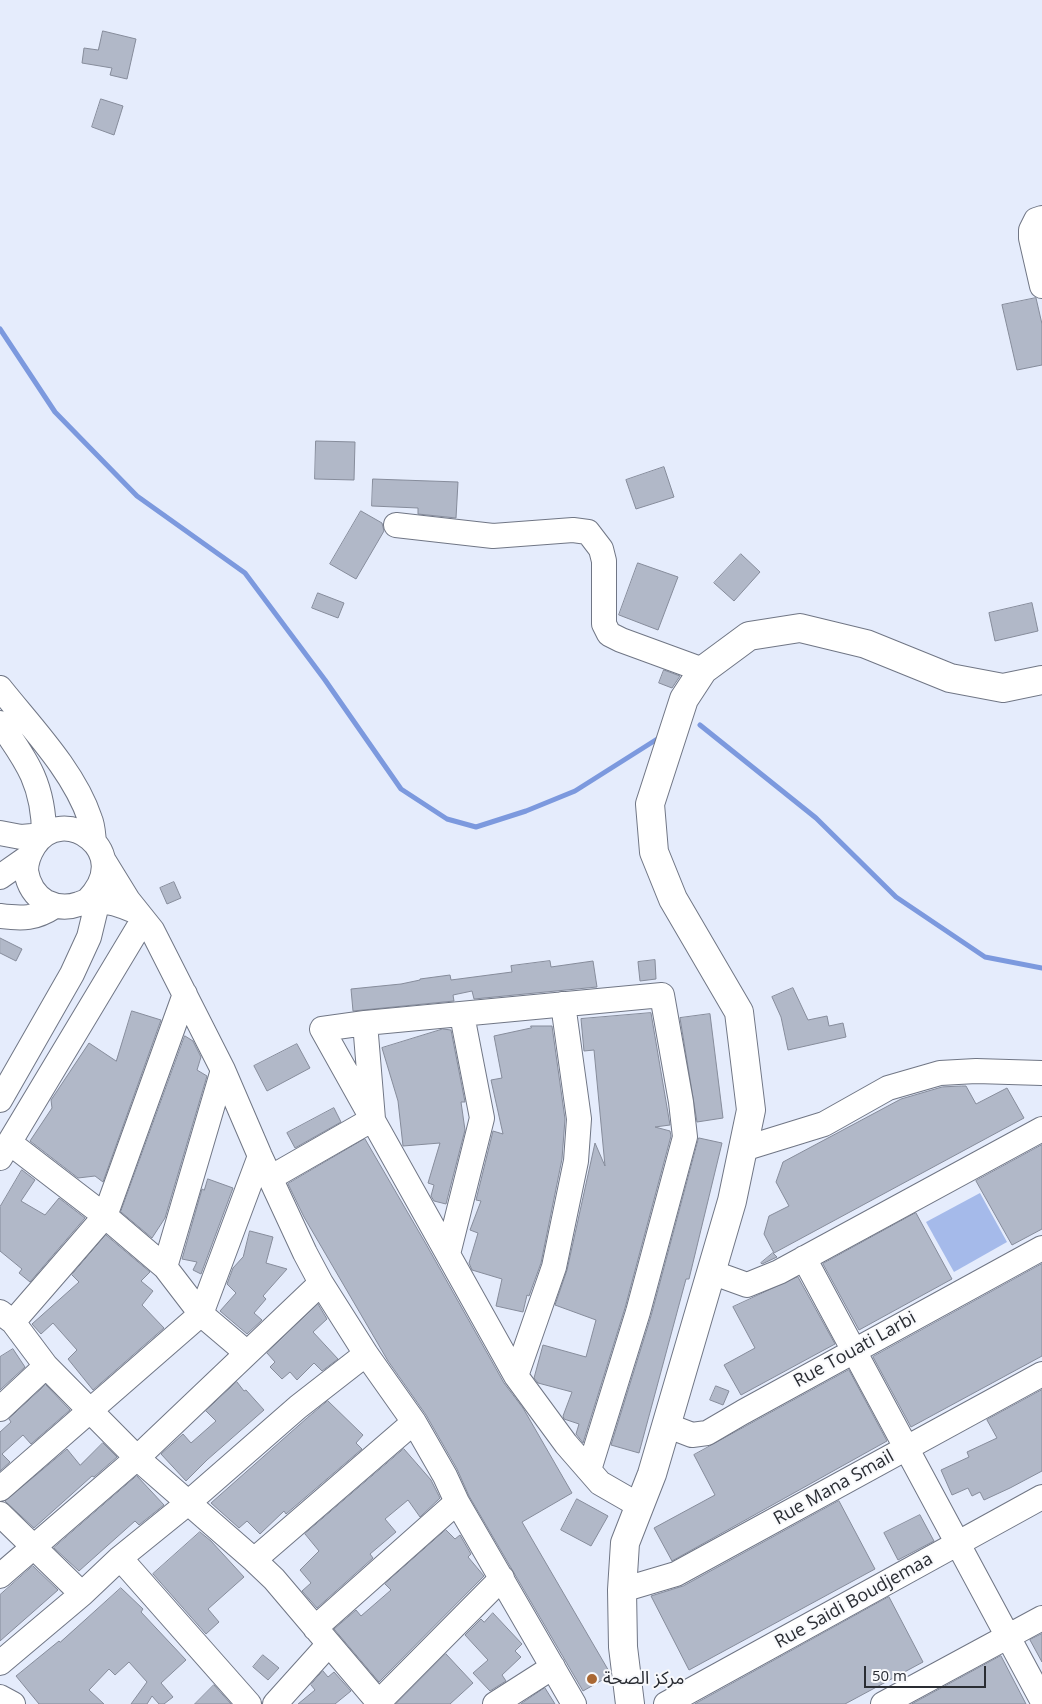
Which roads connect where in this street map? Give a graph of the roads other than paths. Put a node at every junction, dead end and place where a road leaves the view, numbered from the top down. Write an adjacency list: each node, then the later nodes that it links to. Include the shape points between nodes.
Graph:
1 (1042, 218): 2 (street, via 1036,220 1031,238)
2 (1042, 286)
3 (396, 525): 4 (street, via 492,536 573,530 588,532 601,549 604,561 604,624 609,634)
4 (703, 670): 5 (main road, via 749,636 800,628 866,644 950,678 1003,688); 26 (main road, via 684,698 650,804 654,852 673,899 740,1012 751,1110)
5 (1042, 680)
6 (0, 688): 11 (street, via 74,785 90,819)
7 (0, 724): 10 (street, via 28,764 43,807)
8 (0, 833): 10 (street, via 22,837)
9 (0, 843): 10 (street)
10 (33, 849): 11 (street, via 54,831 65,829 86,835); 12 (street); 14 (street, via 27,878 37,895)
11 (99, 852): 13 (street, via 104,872); 16 (street, via 119,888)
12 (0, 877)
13 (92, 900): 14 (street, via 66,907); 16 (street, via 124,906); 23 (street, via 89,937 77,965)
14 (55, 906): 15 (street, via 32,917)
15 (0, 916)
16 (140, 916): 17 (street, via 152,930); 27 (street)
17 (185, 994): 21 (street); 30 (street)
18 (563, 1004): 19 (street); 44 (street, via 579,1119 576,1160 554,1267); 51 (street, via 662,995 685,1137 638,1312)
19 (462, 1015): 20 (street); 32 (street, via 482,1118)
20 (365, 1023): 24 (street); 24 (street, via 322,1029)
21 (223, 1070): 28 (street); 34 (street)
22 (1042, 1073): 26 (street, via 940,1073 888,1088 824,1124)
23 (0, 1100)
24 (374, 1119): 29 (street); 32 (street)
25 (1042, 1129): 33 (street)
26 (743, 1149): 35 (main road)
27 (5, 1150): 30 (street)
28 (260, 1156): 29 (street); 37 (street)
29 (270, 1178): 36 (street)
30 (105, 1216): 34 (street); 38 (street)
31 (1042, 1248): 39 (street, Rue Touati Larbi)
32 (448, 1254): 44 (street)
33 (804, 1258): 35 (street, via 747,1285); 39 (street)
34 (165, 1267): 37 (street)
35 (711, 1272): 48 (main road)
36 (321, 1283): 40 (street); 41 (street)
37 (200, 1314): 40 (street); 46 (street)
38 (6, 1317): 42 (street)
39 (854, 1351): 48 (street, Rue Touati Larbi, via 707,1433 692,1435); 49 (street)
40 (247, 1353): 50 (street)
41 (366, 1354): 47 (street); 55 (street, via 298,1407)
42 (46, 1366): 45 (street); 46 (street)
43 (1042, 1374): 49 (street, Rue Mana Smail)
44 (516, 1376): 51 (street)
45 (0, 1409)
46 (90, 1412): 50 (street); 52 (street)
47 (414, 1422): 54 (street, via 446,1476); 61 (street)
48 (666, 1425): 56 (main road)
49 (906, 1448): 58 (street); 64 (street, Rue Mana Smail, via 676,1574)
50 (137, 1458): 55 (street); 59 (street)
51 (589, 1470): 56 (street, via 600,1483)
52 (0, 1489)
53 (1042, 1497): 58 (street, Rue Saidi Boudjemaa)
54 (457, 1502): 63 (street); 67 (street)
55 (188, 1503): 60 (street); 61 (street)
56 (640, 1506): 64 (main road, via 625,1543)
57 (0, 1514): 59 (street)
58 (958, 1544): 68 (street); 80 (street, Rue Saidi Boudjemaa)
59 (33, 1547): 62 (street); 65 (street)
60 (120, 1558): 65 (street); 76 (street)
61 (254, 1560): 67 (street)
62 (0, 1576)
63 (502, 1578): 70 (street); 74 (street)
64 (622, 1590): 79 (main road, via 623,1647)
65 (82, 1594): 69 (street)
66 (1042, 1618): 68 (street)
67 (322, 1636): 74 (street); 77 (street)
68 (1008, 1637): 72 (street); 81 (street)
69 (0, 1662)
70 (553, 1667): 73 (street); 78 (street)
71 (0, 1697): 75 (street)
72 (1042, 1700)
73 (503, 1702)
74 (378, 1703)
75 (12, 1704)
76 (249, 1704)
77 (275, 1704)
78 (574, 1704)
79 (630, 1704)
80 (666, 1704)
81 (883, 1704)

